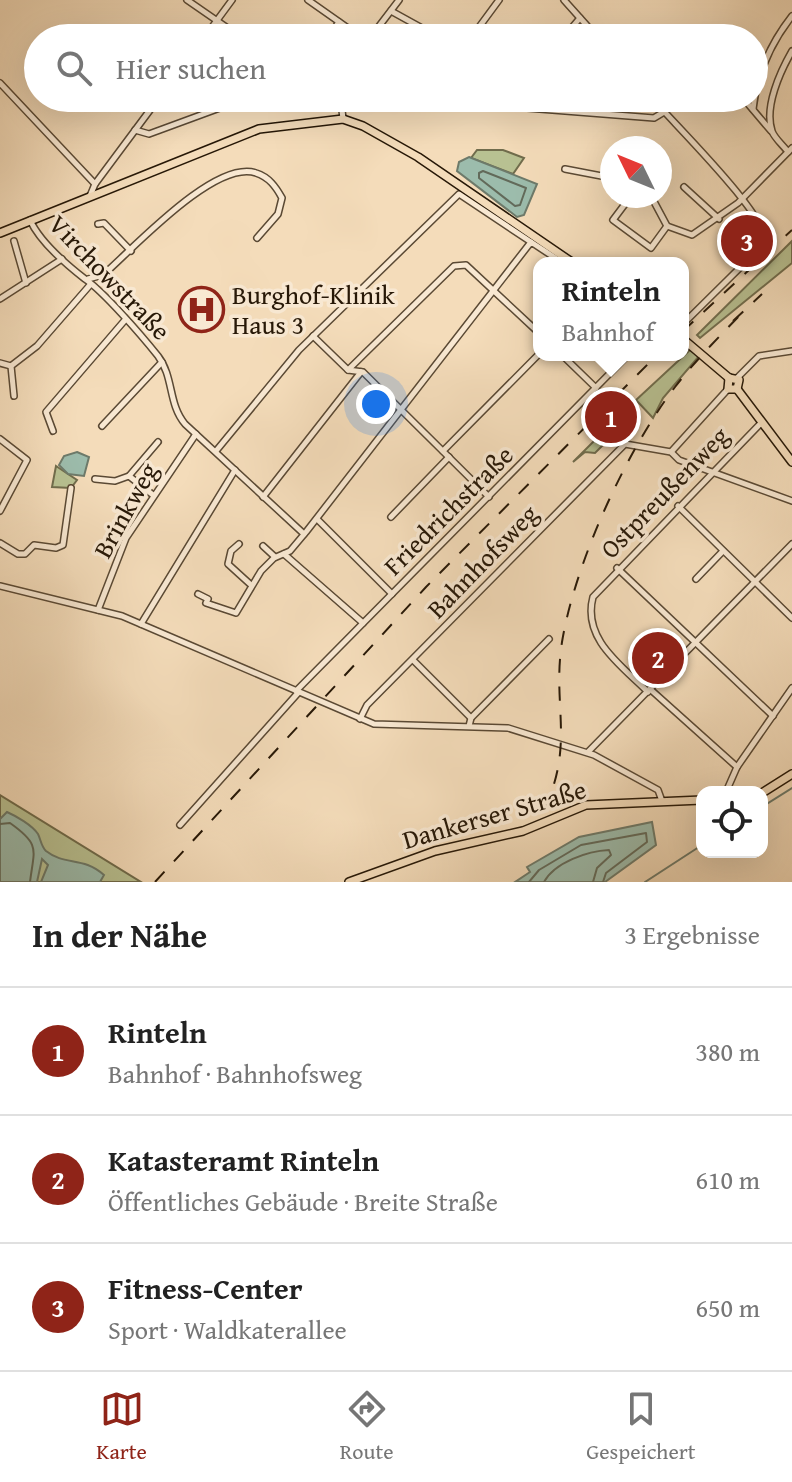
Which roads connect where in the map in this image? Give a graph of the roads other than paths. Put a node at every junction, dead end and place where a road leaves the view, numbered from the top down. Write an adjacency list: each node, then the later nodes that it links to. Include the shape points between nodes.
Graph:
1 (187, 0): 10 (street)
2 (232, 0): 10 (street)
3 (308, 0): 11 (street)
4 (399, 0): 7 (street)
5 (499, 0): 17 (street)
6 (564, 0): 9 (street)
7 (391, 11): 15 (street); 16 (street)
8 (792, 16): 21 (street)
9 (580, 18): 18 (street); 19 (street)
10 (217, 20): 12 (street); 13 (street)
11 (340, 22): 14 (street)
12 (214, 24)
13 (223, 24)
14 (343, 24)
15 (381, 24)
16 (415, 24)
17 (481, 24)
18 (575, 24)
19 (585, 24)
20 (792, 51): 33 (street, via 776,89)
21 (768, 52)
22 (0, 83): 23 (street)
23 (24, 109)
24 (27, 112): 37 (street)
25 (148, 112): 32 (street)
26 (203, 112): 32 (street, via 149,134)
27 (342, 112): 31 (street)
28 (578, 112): 29 (street, via 654,118)
29 (664, 112): 40 (street)
30 (755, 112): 33 (street)
31 (343, 119): 39 (main road, via 259,129); 53 (main road, via 428,163)
32 (135, 130): 37 (street)
33 (772, 132): 34 (street)
34 (790, 150): 40 (street)
35 (565, 169): 36 (street)
36 (600, 176)
37 (95, 184): 39 (street)
38 (684, 187): 44 (street)
39 (90, 196): 43 (main road)
40 (743, 198): 44 (street); 59 (street, via 765,230 765,243)
41 (622, 208): 46 (street, via 613,220 651,248)
42 (657, 208): 46 (street)
43 (29, 219): 47 (main road); 54 (street, Virchowstraße)
44 (719, 219): 46 (street, via 692,235)
45 (98, 224): 51 (street, via 104,223)
46 (667, 226)
47 (0, 233)
48 (257, 238): 51 (street, via 278,214 282,198 274,183 257,173 234,172 198,191)
49 (14, 241): 56 (street)
50 (531, 242): 52 (street); 57 (street); 62 (street, via 459,194)
51 (131, 251): 55 (street)
52 (558, 257)
53 (560, 257)
54 (62, 259): 55 (street, Virchowstraße); 56 (street)
55 (89, 282): 60 (street, Virchowstraße); 70 (street, via 37,346)
56 (26, 283): 58 (street)
57 (496, 290): 61 (street); 71 (street, via 466,265 454,266); 77 (street)
58 (0, 299)
59 (689, 318)
60 (125, 320): 68 (street, Virchowstraße); 80 (street, via 46,412)
61 (533, 327)
62 (313, 336): 71 (street); 84 (street)
63 (689, 344): 73 (main road)
64 (792, 351): 73 (street, via 759,356)
65 (533, 360): 85 (street)
66 (568, 361): 74 (street)
67 (622, 361): 74 (street, Friedrichstraße)
68 (162, 362): 79 (street); 81 (street, via 175,410)
69 (0, 363): 70 (street)
70 (11, 366): 76 (street)
71 (348, 370): 72 (street)
72 (361, 372): 77 (street); 95 (street)
73 (733, 378): 75 (main road); 75 (main road)
74 (596, 388): 96 (street, Friedrichstraße)
75 (733, 389): 78 (main road); 86 (street)
76 (14, 396)
77 (403, 410): 85 (street); 101 (street)
78 (762, 422): 88 (main road); 90 (street, Ostpreußenweg)
79 (102, 426)
80 (53, 431)
81 (196, 434): 84 (street); 94 (street, Brinkweg)
82 (0, 439): 99 (street, via 27,460)
83 (158, 442): 91 (street)
84 (216, 451): 89 (street)
85 (443, 451): 87 (street)
86 (671, 452): 90 (street); 123 (street, Bahnhofsweg, via 629,443 617,450)
87 (449, 457): 96 (street); 100 (street)
88 (792, 462)
89 (235, 470): 95 (street); 120 (street)
90 (712, 472): 97 (street); 98 (street, Ostpreußenweg)
91 (129, 476): 92 (street); 94 (street)
92 (95, 479)
93 (71, 488): 105 (street, via 63,545 34,545 25,554)
94 (153, 495): 117 (street, Brinkweg, via 118,556)
95 (263, 497): 102 (street)
96 (489, 497): 116 (street, Friedrichstraße)
97 (792, 500)
98 (678, 506): 107 (street); 110 (street, Ostpreußenweg)
99 (0, 511)
100 (391, 517)
101 (317, 519): 102 (street); 116 (street)
102 (304, 534): 108 (street)
103 (239, 544): 113 (street, via 228,564)
104 (792, 544): 112 (street)
105 (1, 546)
106 (263, 546): 109 (street)
107 (723, 551): 111 (street); 112 (street)
108 (284, 554): 109 (street); 119 (street)
109 (275, 557): 113 (street)
110 (617, 568): 122 (street); 125 (street, Ostpreußenweg, via 595,592 590,611 595,633)
111 (696, 579)
112 (755, 582): 118 (street); 122 (street)
113 (250, 584): 115 (street, via 236,613 206,603 208,599)
114 (0, 586): 117 (street)
115 (198, 594)
116 (392, 594): 119 (street, Friedrichstraße)
117 (98, 610): 120 (street)
118 (792, 618)
119 (363, 623): 126 (street, Friedrichstraße)
120 (141, 624): 126 (street)
121 (549, 639): 128 (street)
122 (696, 642): 125 (street); 127 (street)
123 (413, 660): 128 (street); 129 (street, Bahnhofsweg, via 367,705)
124 (792, 688): 127 (street)
125 (649, 690): 131 (street); 132 (street)
126 (297, 692): 129 (street); 138 (street, Friedrichstraße)
127 (773, 716): 132 (street)
128 (471, 718): 130 (street)
129 (360, 719): 130 (street, via 374,724)
130 (469, 726): 131 (street, via 508,728)
131 (588, 752): 137 (street, via 658,790)
132 (737, 767): 134 (street)
133 (792, 774): 135 (main road)
134 (729, 786)
135 (768, 789)
136 (696, 800): 137 (main road, Dankerser Straße)
137 (662, 801): 139 (main road, Dankerser Straße, via 582,806 523,831 435,851)
138 (180, 825)
139 (349, 882)

